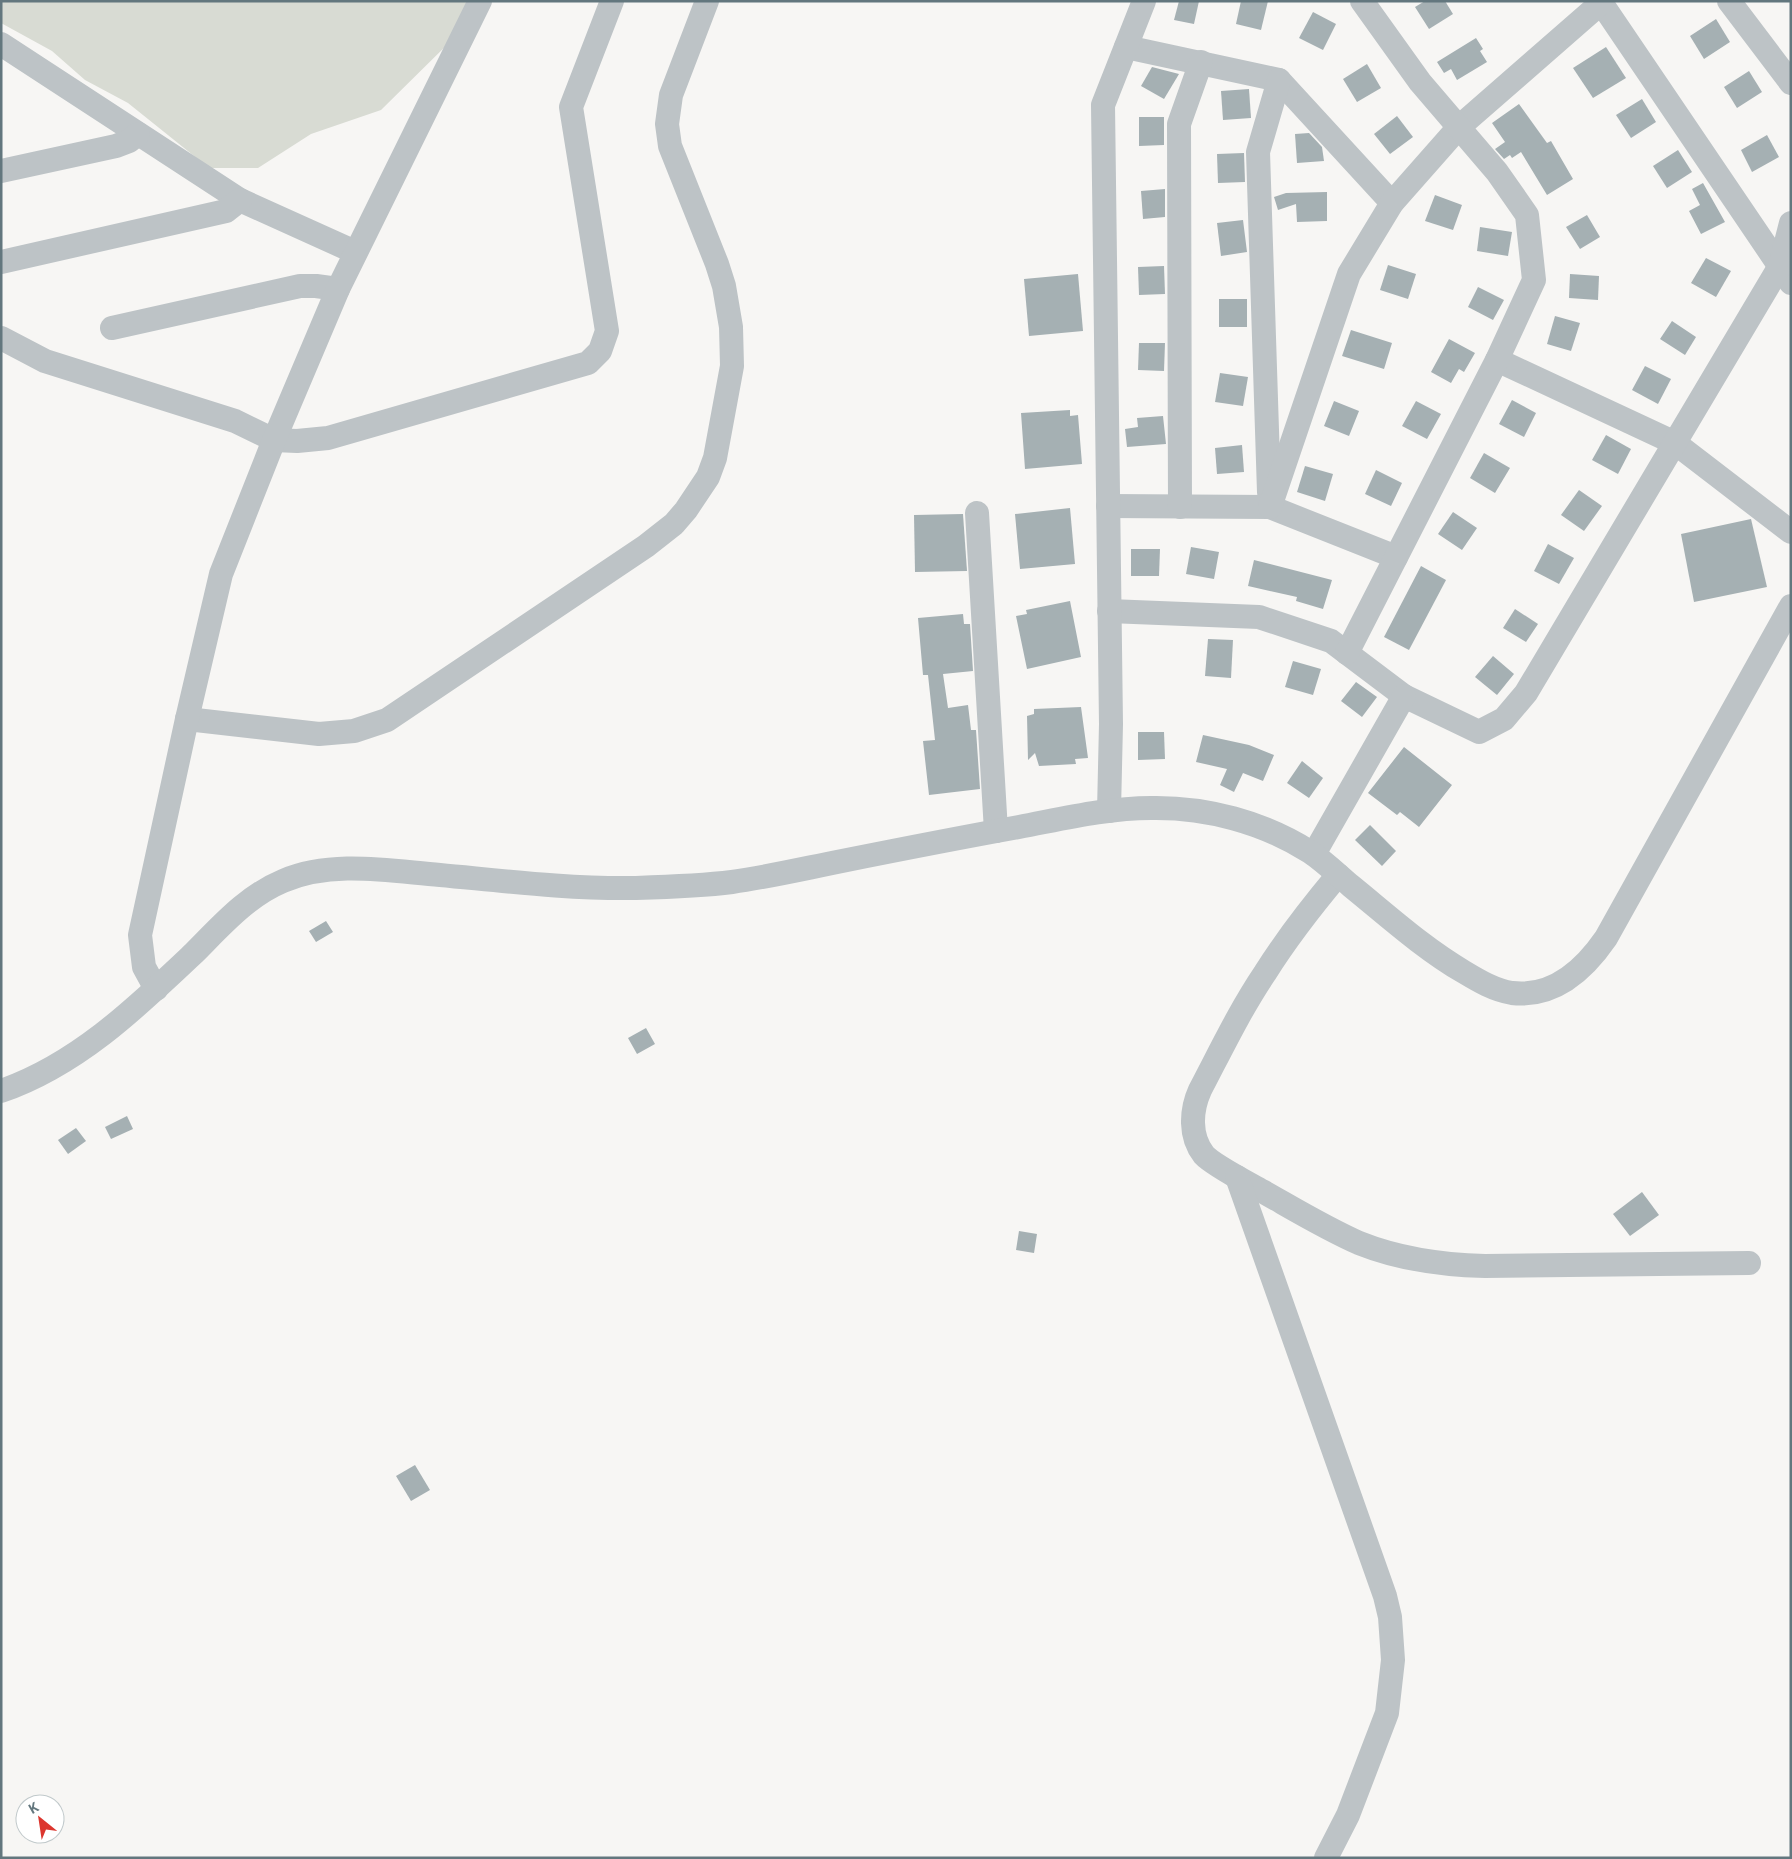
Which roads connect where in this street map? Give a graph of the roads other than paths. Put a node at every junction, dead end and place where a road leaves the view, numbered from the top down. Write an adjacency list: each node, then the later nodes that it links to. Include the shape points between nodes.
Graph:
1 (480, 1): 19 (street)
2 (612, 1): 26 (street, via 571,107 606,331 600,351 580,366 328,438)
3 (707, 1): 38 (street, via 671,96 668,135 673,157 724,286 731,327 732,366 715,458 708,477 686,510 646,546 387,720 354,731 319,734)
4 (1144, 1): 9 (street)
5 (1362, 1): 13 (street, via 1420,82)
6 (1729, 1): 12 (street)
7 (1601, 2): 13 (street); 21 (street)
8 (1, 44): 14 (street)
9 (1126, 47): 10 (street); 28 (street, via 1103,105)
10 (1201, 62): 11 (street); 29 (street, via 1179,124)
11 (1279, 80): 17 (street); 30 (street, via 1258,152)
12 (1791, 83)
13 (1459, 127): 17 (street); 25 (street, via 1497,172 1527,215 1534,280)
14 (138, 134): 15 (street, via 116,146); 16 (street)
15 (1, 171)
16 (240, 200): 19 (street); 20 (street, via 226,211)
17 (1392, 202): 30 (street, via 1349,274)
18 (1791, 224): 21 (street)
19 (355, 252): 22 (street)
20 (1, 262)
21 (1785, 274): 27 (street)
22 (338, 289): 23 (street, via 300,286); 26 (street)
23 (112, 328)
24 (1, 338): 26 (street, via 45,361 235,422)
25 (1497, 360): 27 (street); 33 (street)
26 (274, 440): 38 (street, via 221,574)
27 (1674, 443): 32 (street); 37 (street, via 1526,693 1504,720 1479,732)
28 (1108, 506): 29 (street); 35 (street)
29 (1180, 507): 30 (street)
30 (1270, 507): 33 (street)
31 (977, 513): 40 (street)
32 (1791, 532)
33 (1396, 557): 36 (street)
34 (1791, 606): 42 (street, via 1606,938 1593,958 1574,975 1537,992 1500,990 1452,965 1423,945)
35 (1109, 611): 36 (street, via 1259,618 1331,641); 39 (street)
36 (1347, 653): 37 (street)
37 (1404, 696): 41 (street)
38 (187, 719): 43 (street, via 140,935 144,966)
39 (1109, 811): 40 (street); 41 (street, via 1178,808 1208,812 1266,829)
40 (996, 831): 43 (street, via 735,881 686,886 597,887 359,868 309,873 286,880 246,902)
41 (1314, 854): 42 (street)
42 (1338, 875): 45 (street, via 1264,973 1195,1101 1193,1125 1199,1146 1205,1156)
43 (156, 989): 44 (street, via 63,1062 32,1080)
44 (1, 1091)
45 (1237, 1177): 46 (street, via 1360,1243 1437,1264); 47 (street, via 1385,1596 1390,1624 1393,1660 1387,1713 1348,1815)
46 (1749, 1263)
47 (1326, 1858)

